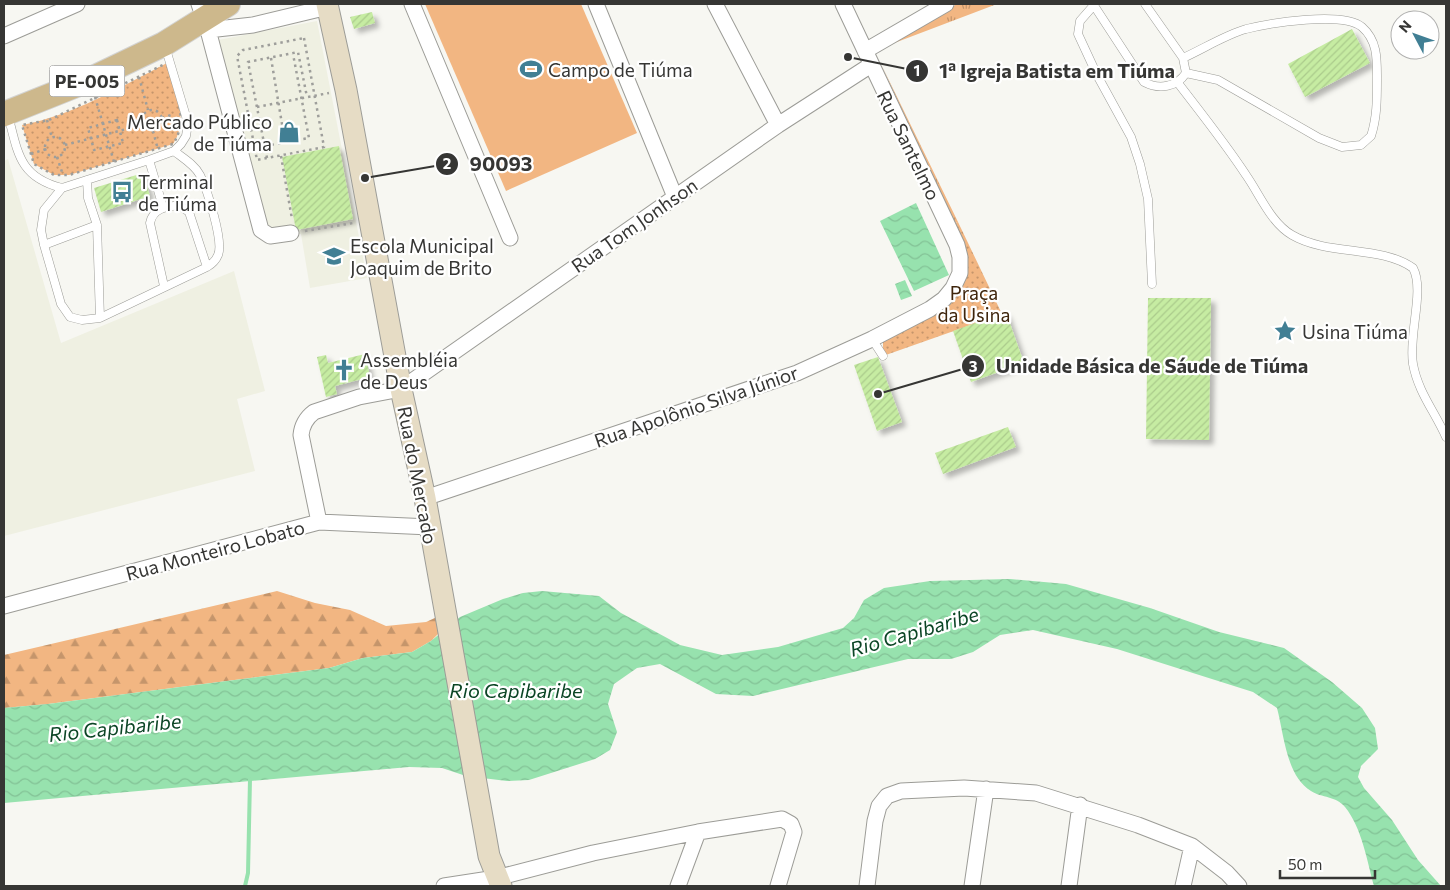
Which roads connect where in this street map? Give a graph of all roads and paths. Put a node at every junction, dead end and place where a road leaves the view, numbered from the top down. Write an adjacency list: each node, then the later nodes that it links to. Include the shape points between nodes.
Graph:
1 (77, 4): 12 (street)
2 (228, 4): 11 (main road, PE-005)
3 (412, 4): 62 (street)
4 (596, 4): 57 (street)
5 (715, 4): 35 (street)
6 (843, 4): 16 (street, Rua Santelmo)
7 (946, 4): 16 (street, Rua Tom Jonhson)
8 (1093, 4): 20 (lane, via 1144,82 1157,87); 65 (lane, via 1080,21 1078,34 1131,137 1140,164 1148,199)
9 (1145, 4): 17 (lane)
10 (327, 6): 11 (street, via 253,25); 22 (main road, Rua do Mercado)
11 (204, 18): 13 (main road, PE-005); 61 (street, via 261,230 267,236)
12 (4, 36)
13 (164, 44): 21 (main road, PE-005); 47 (lane, via 188,123 186,136)
14 (293, 53): 15 (path); 24 (path, via 298,52); 25 (path)
15 (271, 58): 26 (path); 27 (path, via 248,62)
16 (868, 58): 35 (street, Rua Tom Jonhson); 67 (street, Rua Santelmo, via 957,245 960,272)
17 (1183, 58): 18 (lane); 18 (lane, via 1244,29 1332,19 1356,24 1372,41 1377,52 1377,104 1371,136 1361,145 1342,147 1319,138 1218,80)
18 (1186, 73): 20 (lane)
19 (139, 77): 21 (path); 28 (path); 29 (path, via 167,63)
20 (1178, 83): 72 (lane, via 1236,160 1280,226 1306,241 1391,258 1413,268 1417,281 1411,337 1413,364 1422,393)
21 (92, 90): 30 (main road, PE-005); 32 (path); 33 (path)
22 (346, 90): 23 (path); 59 (main road, Rua do Mercado)
23 (314, 96): 24 (path); 49 (path, via 324,147); 51 (path, via 304,38 243,50 237,56 257,160)
24 (307, 97): 25 (path)
25 (302, 98): 26 (path); 41 (path, via 309,138)
26 (278, 102): 27 (path); 41 (path)
27 (257, 107): 44 (path)
28 (148, 110): 31 (path, via 155,110); 34 (path, via 141,118)
29 (180, 112): 31 (path); 46 (path, via 181,132 173,144)
30 (6, 114): 56 (lane, via 28,171 36,178)
31 (162, 118): 37 (path, via 161,125)
32 (47, 120): 39 (path); 48 (path, via 22,125)
33 (102, 124): 36 (path, via 117,120); 38 (path); 40 (path, via 88,128)
34 (142, 124): 36 (path); 37 (path, via 146,130)
35 (778, 125): 57 (street, Rua Tom Jonhson)
36 (119, 130): 38 (path); 43 (path, via 123,142)
37 (153, 131): 46 (path)
38 (106, 135): 40 (path); 43 (path)
39 (52, 138): 42 (path, via 61,139); 45 (path)
40 (91, 139): 42 (path); 43 (path, via 94,150)
41 (285, 142): 44 (path)
42 (65, 145): 50 (path)
43 (110, 146): 53 (path)
44 (265, 146): 51 (path)
45 (46, 148): 48 (path); 50 (path, via 48,154)
46 (158, 150): 53 (path)
47 (174, 151): 52 (lane); 64 (lane, via 200,174 216,220 219,252)
48 (31, 154): 54 (path, via 34,164 54,175)
49 (281, 156): 51 (path); 61 (path)
50 (57, 157): 54 (path)
51 (267, 158)
52 (149, 160): 53 (lane); 58 (lane)
53 (115, 166): 54 (path); 55 (lane)
54 (63, 175)
55 (87, 180): 56 (lane); 60 (lane, via 88,198)
56 (62, 188): 63 (lane, via 44,210 41,230)
57 (675, 197): 71 (street, Rua Tom Jonhson)
58 (163, 207): 64 (lane, via 179,205 189,212); 66 (lane, via 152,215 150,223)
59 (369, 220): 61 (path); 71 (main road, Rua do Mercado)
60 (97, 225): 63 (lane); 68 (lane)
61 (292, 233)
62 (510, 238)
63 (44, 245): 68 (lane, via 65,312 75,319)
64 (207, 266): 66 (lane)
65 (1152, 284)
66 (164, 286): 68 (lane)
67 (953, 288): 69 (street, Rua Apolônio Silva Júnior, via 930,309)
68 (100, 318)
69 (872, 339): 70 (lane); 73 (street, Rua Apolônio Silva Júnior, via 798,373)
70 (883, 356)
71 (401, 389): 73 (main road, Rua do Mercado); 74 (street, via 359,397 309,416 301,435)
72 (1446, 437)
73 (425, 498): 75 (main road, Rua do Mercado)
74 (319, 522): 75 (street, Rua Monteiro Lobato); 76 (street, Rua Monteiro Lobato)
75 (430, 527): 81 (main road, Rua do Mercado, via 489,856)
76 (4, 606)
77 (986, 789): 78 (street, via 1036,793); 85 (street, via 893,793 882,802 875,821); 86 (street)
78 (1080, 805): 80 (street); 87 (street)
79 (698, 832): 81 (street, via 585,855); 83 (street); 84 (street, via 782,819 793,827)
80 (1192, 846): 88 (street); 89 (street)
81 (498, 882): 82 (street)
82 (444, 886)
83 (678, 886)
84 (778, 886)
85 (867, 886)
86 (972, 886)
87 (1069, 886)
88 (1182, 886)
89 (1240, 886)

